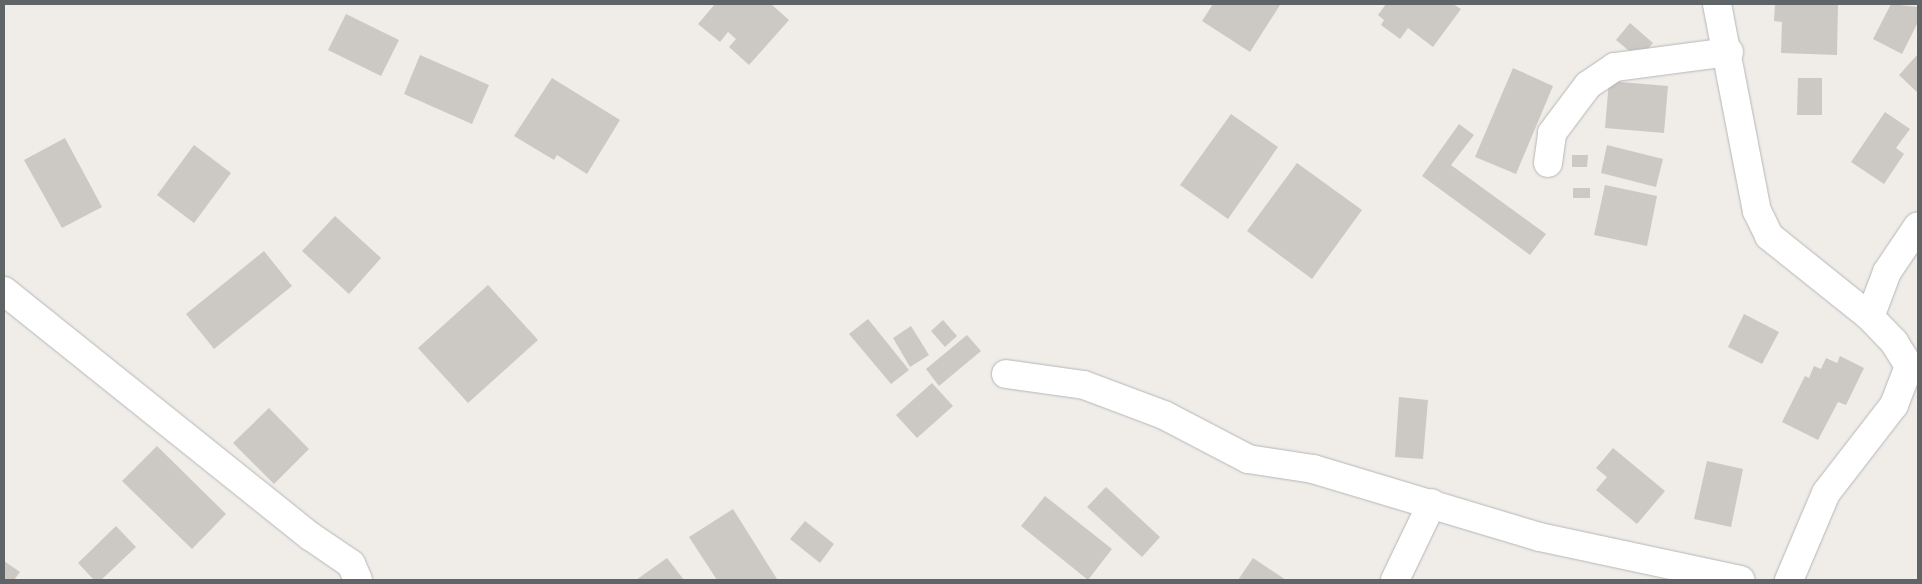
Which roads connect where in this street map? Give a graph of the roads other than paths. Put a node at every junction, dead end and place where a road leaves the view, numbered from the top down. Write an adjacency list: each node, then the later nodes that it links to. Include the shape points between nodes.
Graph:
1 (1717, 4): 2 (street)
2 (1729, 52): 3 (street, via 1615,67 1588,85 1552,133); 6 (street, via 1757,211 1769,236)
3 (1548, 163)
4 (1918, 226): 6 (street, via 1888,272)
5 (4, 292): 9 (street, via 310,536 351,564)
6 (1870, 317): 12 (street, via 1894,342 1909,366 1894,405 1826,493)
7 (1006, 374): 8 (street, via 1084,386 1164,416 1248,459 1314,469)
8 (1432, 503): 10 (street); 11 (street, via 1540,537)
9 (358, 580)
10 (1395, 580)
11 (1740, 580)
12 (1789, 580)

